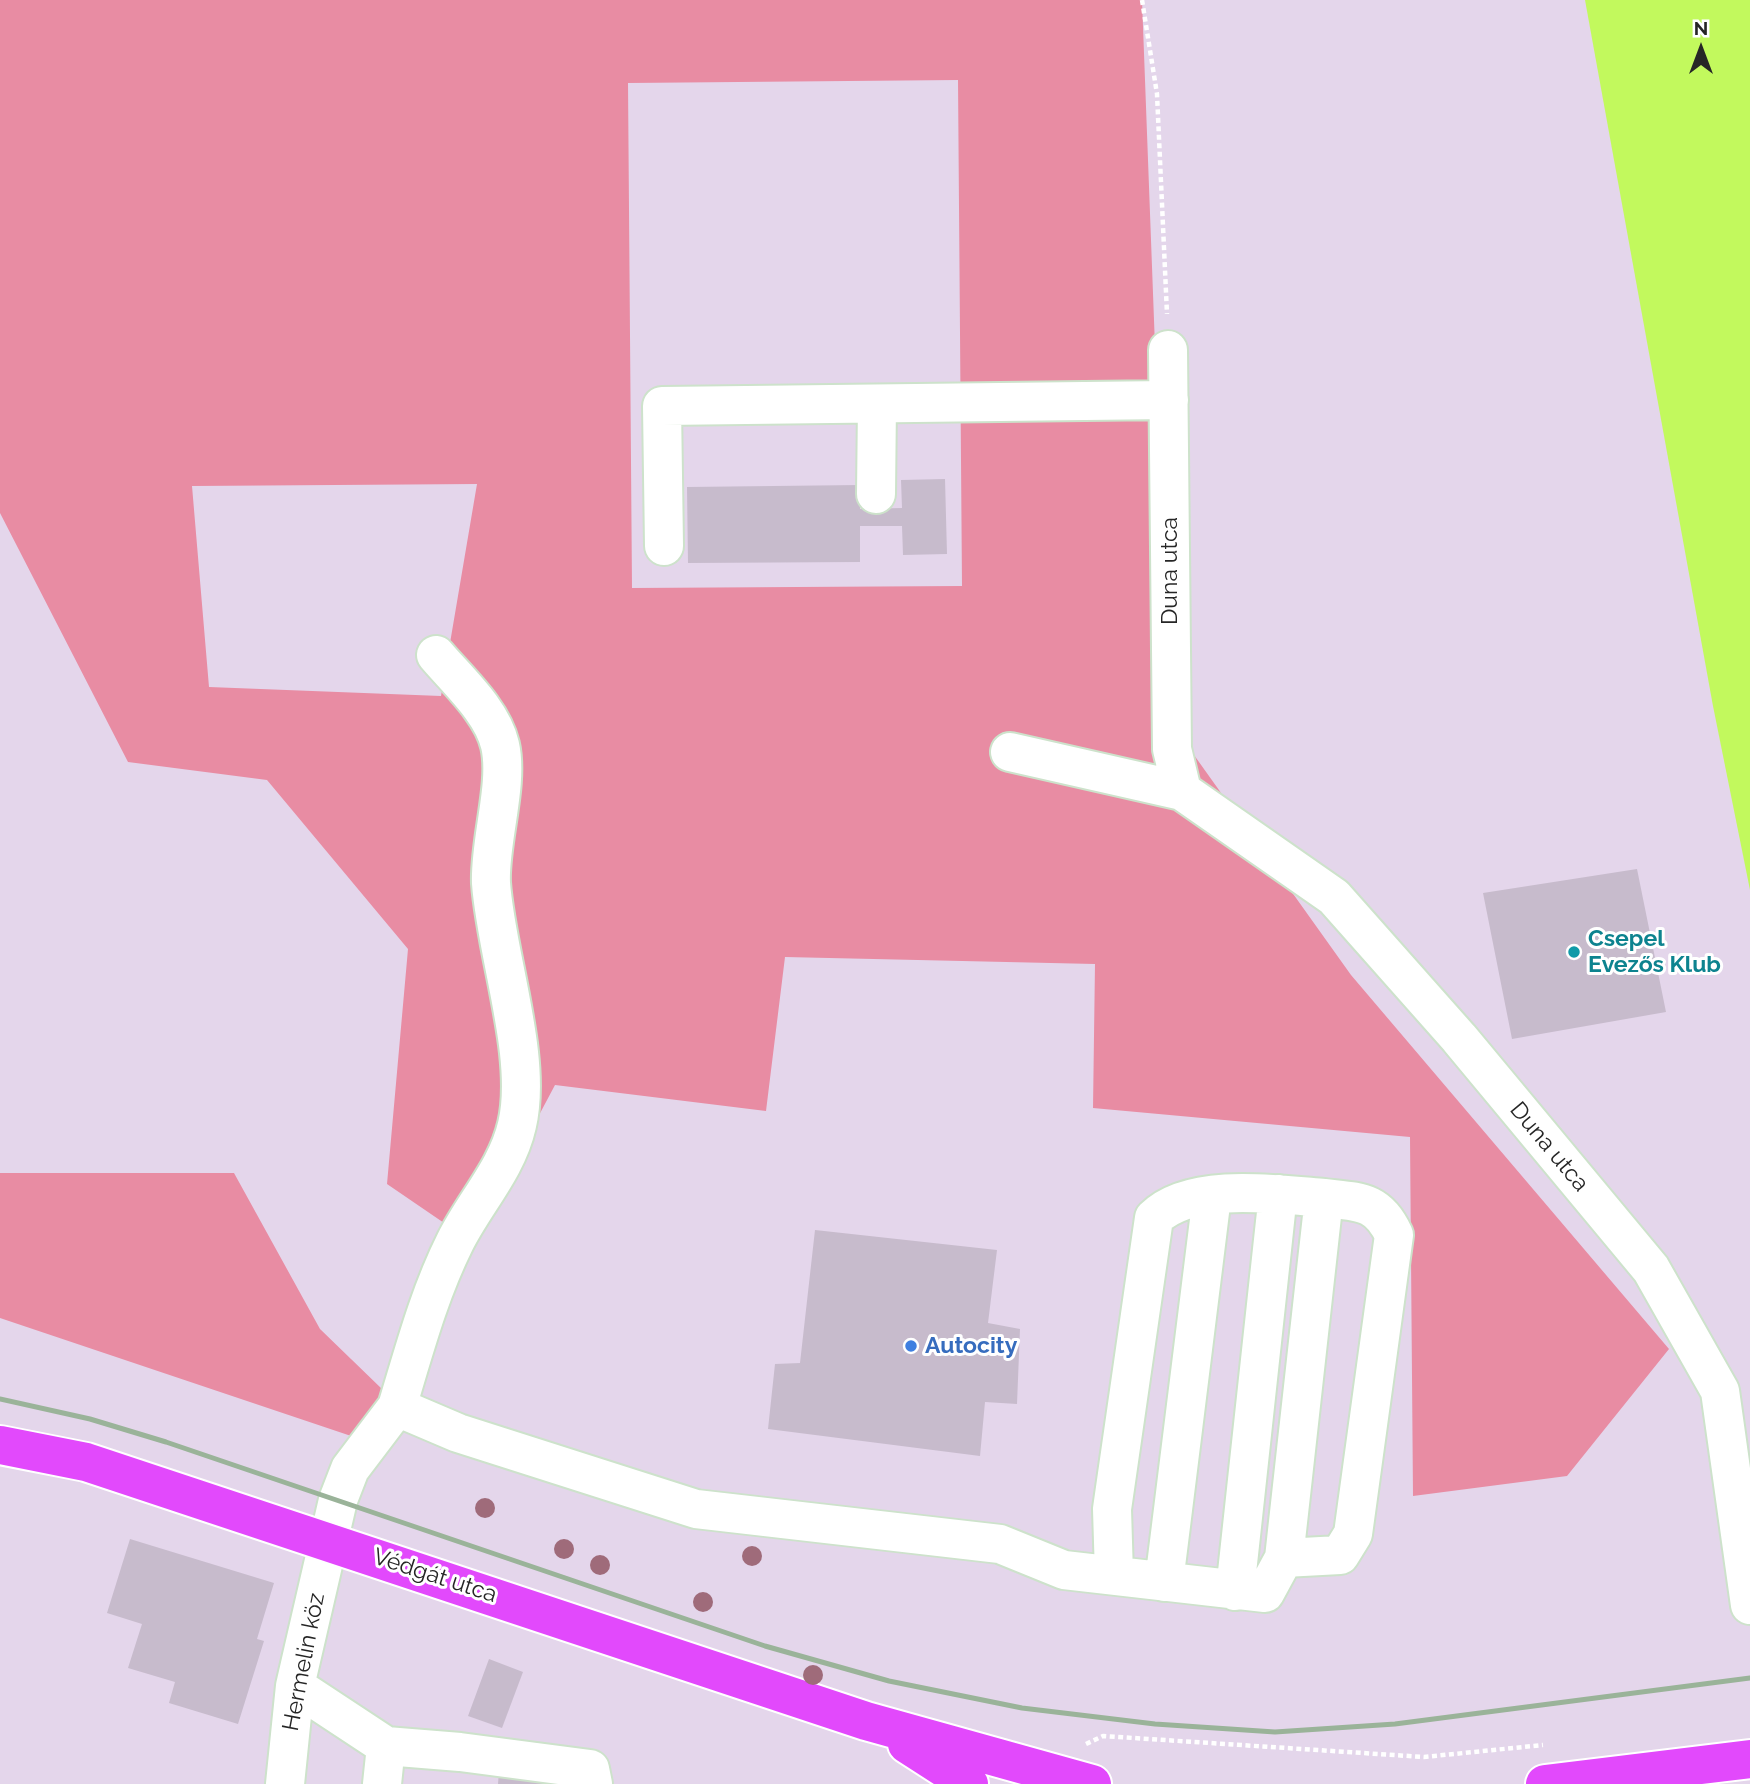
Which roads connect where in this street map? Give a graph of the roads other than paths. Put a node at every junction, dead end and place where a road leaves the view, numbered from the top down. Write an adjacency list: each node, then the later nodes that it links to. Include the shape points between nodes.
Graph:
1 (1168, 350): 2 (lane, Duna utca)
2 (1169, 400): 3 (lane); 8 (lane, Duna utca, via 1172,749)
3 (877, 404): 4 (lane); 5 (lane, via 662,406)
4 (876, 494)
5 (664, 546)
6 (436, 655): 12 (lane, via 489,719 500,746 491,880 520,1091 518,1124 508,1155 456,1240 430,1297)
7 (1010, 752): 8 (lane, Duna utca)
8 (1182, 791): 19 (lane, Duna utca, via 1334,897 1459,1038 1651,1269 1720,1391)
9 (1278, 1194): 10 (lane); 11 (lane); 18 (lane)
10 (1212, 1196): 16 (lane, via 1167,1205 1154,1218 1112,1509); 17 (lane)
11 (1324, 1198): 15 (lane); 15 (lane, via 1364,1202 1385,1216 1394,1235 1353,1534 1340,1555)
12 (397, 1407): 14 (lane, Hermelin köz, via 350,1469); 16 (lane, via 458,1433 696,1509 1000,1544 1064,1570)
13 (0, 1445): 14 (main road, Védgát utca, via 86,1462)
14 (328, 1540): 20 (lane, Hermelin köz); 21 (main road, Védgát utca)
15 (1284, 1558): 18 (lane, via 1265,1593)
16 (1114, 1576): 17 (lane)
17 (1164, 1582): 18 (lane)
18 (1235, 1591)
19 (1750, 1605)
20 (295, 1686): 22 (lane); 25 (lane, Hermelin köz)
21 (866, 1721): 24 (main road, Védgát utca); 28 (main road, Védgát utca)
22 (386, 1746): 26 (lane); 27 (lane, via 590,1769)
23 (1750, 1759): 29 (main road)
24 (1079, 1781)
25 (285, 1784)
26 (383, 1784)
27 (593, 1784)
28 (969, 1784)
29 (1545, 1784)

